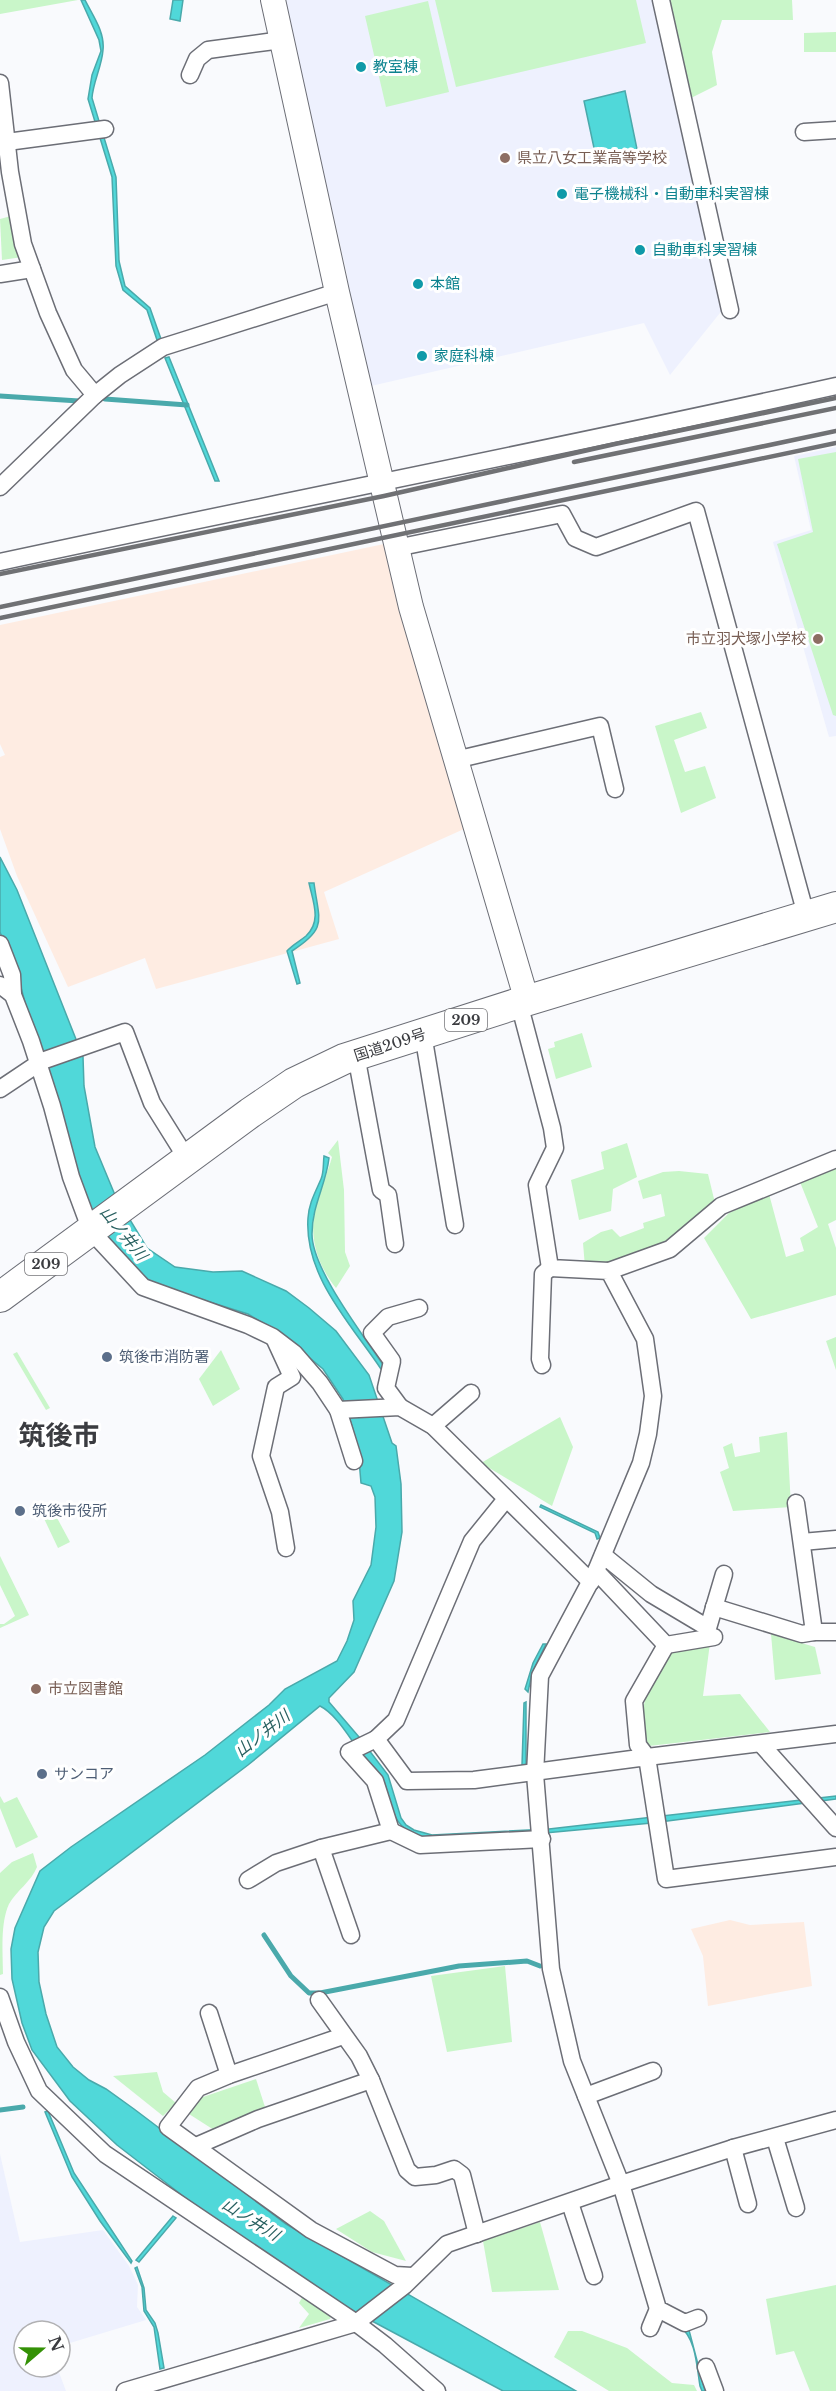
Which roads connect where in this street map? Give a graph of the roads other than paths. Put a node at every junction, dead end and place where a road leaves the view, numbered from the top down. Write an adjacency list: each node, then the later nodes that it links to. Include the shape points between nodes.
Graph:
1 (273, 0): 3 (street)
2 (662, 0): 13 (street)
3 (282, 40): 4 (street, via 208,50 197,59); 12 (street)
4 (190, 75)
5 (0, 83): 9 (street)
6 (105, 129): 9 (street)
7 (836, 130): 8 (street)
8 (804, 132)
9 (7, 142): 10 (street, via 23,243)
10 (32, 269): 11 (street); 15 (street, via 74,370)
11 (0, 274)
12 (337, 292): 15 (street, via 163,347); 16 (street)
13 (730, 310)
14 (836, 386): 16 (street)
15 (95, 395): 17 (street)
16 (381, 483): 18 (street); 19 (street)
17 (0, 487)
18 (396, 548): 20 (street); 23 (street, via 562,514 575,538 596,547 696,511)
19 (0, 562)
20 (455, 760): 21 (street, via 600,726); 26 (street)
21 (615, 789)
22 (836, 907): 23 (highway, 国道209号 / 209)
23 (806, 915): 26 (highway, 国道209号 / 209)
24 (0, 944): 25 (street, via 12,975)
25 (7, 990): 29 (street)
26 (523, 1002): 27 (highway, 国道209号 / 209); 36 (street, via 555,1148 537,1185)
27 (423, 1034): 28 (highway, 国道209号 / 209); 33 (street)
28 (356, 1056): 31 (highway, 国道209号 / 209, via 294,1083); 35 (street, via 381,1190 388,1195)
29 (40, 1063): 30 (street); 31 (street, via 124,1032 152,1103); 34 (street)
30 (0, 1089)
31 (187, 1159): 34 (highway, 国道209号 / 209)
32 (836, 1159): 37 (street, via 721,1206 670,1249)
33 (455, 1225)
34 (91, 1231): 38 (highway, 国道209号 / 209); 40 (street, via 143,1287)
35 (396, 1244)
36 (550, 1268): 37 (street); 41 (street, via 543,1274)
37 (609, 1271): 52 (street, via 645,1339 653,1396 641,1462)
38 (0, 1297)
39 (419, 1308): 43 (street, via 388,1317 372,1333 392,1361 387,1388)
40 (273, 1337): 44 (street, via 301,1361); 51 (street, via 292,1377 276,1387 261,1456 280,1512)
41 (542, 1365)
42 (471, 1393): 45 (street)
43 (397, 1408): 44 (street); 45 (street)
44 (338, 1410): 46 (street)
45 (433, 1426): 47 (street)
46 (354, 1461)
47 (506, 1498): 52 (street); 60 (street, via 472,1541 396,1720)
48 (796, 1503): 50 (street)
49 (836, 1539): 50 (street)
50 (802, 1542): 55 (street)
51 (286, 1548)
52 (596, 1569): 54 (street, via 651,1594 708,1628); 58 (street); 63 (street, via 540,1676)
53 (724, 1574): 54 (street)
54 (714, 1607): 55 (street, via 802,1634)
55 (814, 1632): 56 (street)
56 (836, 1632)
57 (714, 1637): 58 (street)
58 (666, 1645): 62 (street, via 634,1701 638,1744)
59 (836, 1734): 61 (street)
60 (376, 1739): 63 (street, via 407,1782); 65 (street, via 349,1752 375,1781)
61 (761, 1744): 62 (street); 64 (street)
62 (647, 1758): 63 (street); 68 (street, via 666,1879)
63 (535, 1774): 66 (street)
64 (836, 1828)
65 (391, 1831): 66 (street, via 420,1845); 67 (street)
66 (542, 1839): 78 (street, via 551,1970 572,2061)
67 (321, 1848): 69 (street, via 276,1863); 70 (street)
68 (836, 1857)
69 (248, 1881)
70 (351, 1935)
71 (0, 1996): 92 (street, via 39,2091 105,2154)
72 (319, 2000): 74 (street)
73 (208, 2013): 76 (street)
74 (343, 2036): 76 (street); 77 (street)
75 (653, 2071): 78 (street)
76 (229, 2075): 81 (street, via 198,2088 168,2127)
77 (371, 2080): 81 (street, via 258,2119); 87 (street, via 407,2170 415,2177 454,2169 462,2175)
78 (586, 2096): 83 (street)
79 (836, 2120): 80 (street)
80 (775, 2138): 82 (street); 86 (street)
81 (196, 2146): 89 (street, via 311,2230)
82 (733, 2148): 83 (street); 85 (street)
83 (621, 2184): 84 (street); 90 (street)
84 (570, 2203): 87 (street); 88 (street)
85 (748, 2204)
86 (796, 2208)
87 (477, 2234): 89 (street, via 447,2244)
88 (594, 2276)
89 (408, 2281): 92 (street)
90 (658, 2309): 91 (street, via 686,2323); 93 (street)
91 (699, 2318)
92 (356, 2323): 95 (street); 97 (street)
93 (650, 2328)
94 (706, 2367): 98 (street)
95 (156, 2387): 96 (street)
96 (125, 2391)
97 (437, 2391)
98 (715, 2391)

